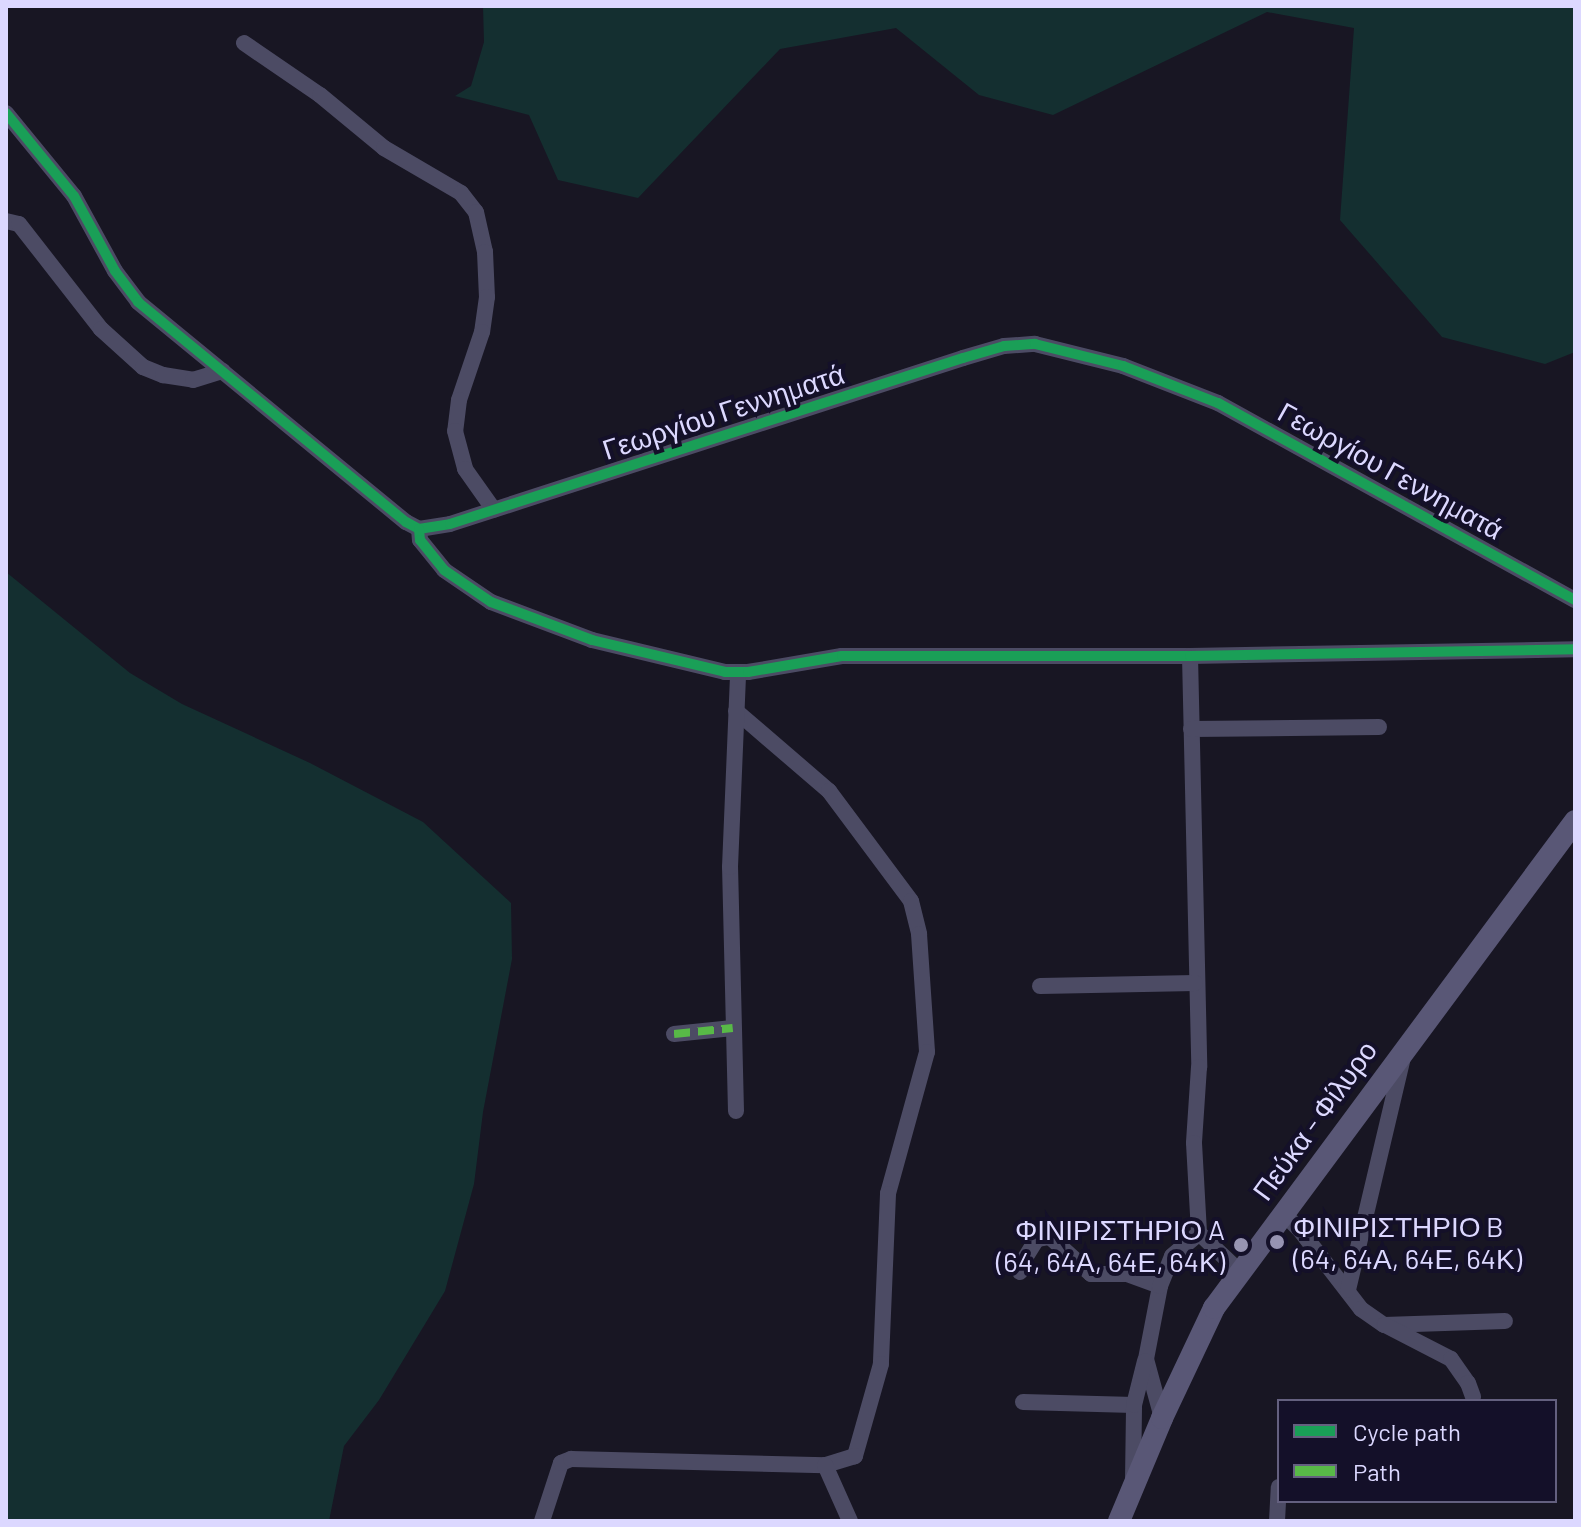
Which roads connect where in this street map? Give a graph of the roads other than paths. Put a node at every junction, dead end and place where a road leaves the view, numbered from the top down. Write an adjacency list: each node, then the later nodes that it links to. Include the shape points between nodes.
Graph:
1 (244, 43): 5 (street, via 384,148 461,193 476,212 485,252 486,310 455,431 465,469)
2 (6, 113): 4 (street, via 74,196 131,295)
3 (6, 221): 4 (street, via 19,224 101,329 143,367 185,379)
4 (223, 371): 6 (street)
5 (494, 510): 6 (street, Γεωργίου Γεννηματά); 7 (street, Γεωργίου Γεννηματά, via 963,358 1035,344 1123,366 1218,403)
6 (419, 529): 10 (street, via 420,540 441,567 491,602 615,647)
7 (1575, 600)
8 (1575, 649): 9 (street)
9 (1190, 656): 10 (street, via 842,656); 13 (street)
10 (738, 673): 11 (street)
11 (736, 711): 17 (street, via 730,867); 34 (street, via 835,798 911,901 921,944 927,1052 888,1194 881,1364 855,1456)
12 (1379, 727): 13 (street)
13 (1191, 729): 15 (street)
14 (1575, 821): 19 (main road, Πεύκα - Φίλυρο)
15 (1195, 983): 16 (street); 22 (street)
16 (1040, 986)
17 (733, 1028): 18 (street); 20 (street)
18 (674, 1034)
19 (1405, 1048): 21 (main road, Πεύκα - Φίλυρο); 26 (street)
20 (736, 1111)
21 (1283, 1213): 24 (main road, Πεύκα - Φίλυρο); 26 (street)
22 (1199, 1233): 24 (street); 25 (street, via 1172,1256)
23 (1020, 1272): 25 (street, via 1037,1239 1050,1237 1091,1274 1127,1274)
24 (1240, 1272): 33 (main road, Πεύκα - Φίλυρο, via 1197,1338)
25 (1160, 1286): 29 (street)
26 (1348, 1290): 28 (street, via 1361,1309)
27 (1505, 1321): 28 (street)
28 (1384, 1325): 30 (street, via 1451,1359)
29 (1146, 1359): 32 (street); 33 (street)
30 (1473, 1397)
31 (1023, 1402): 32 (street)
32 (1134, 1405): 35 (street)
33 (1162, 1418): 35 (main road, Πεύκα - Φίλυρο)
34 (825, 1465): 36 (street, via 564,1460); 37 (street)
35 (1132, 1490): 38 (main road, Πεύκα - Φίλυρο)
36 (542, 1521)
37 (850, 1521)
38 (1119, 1521)

